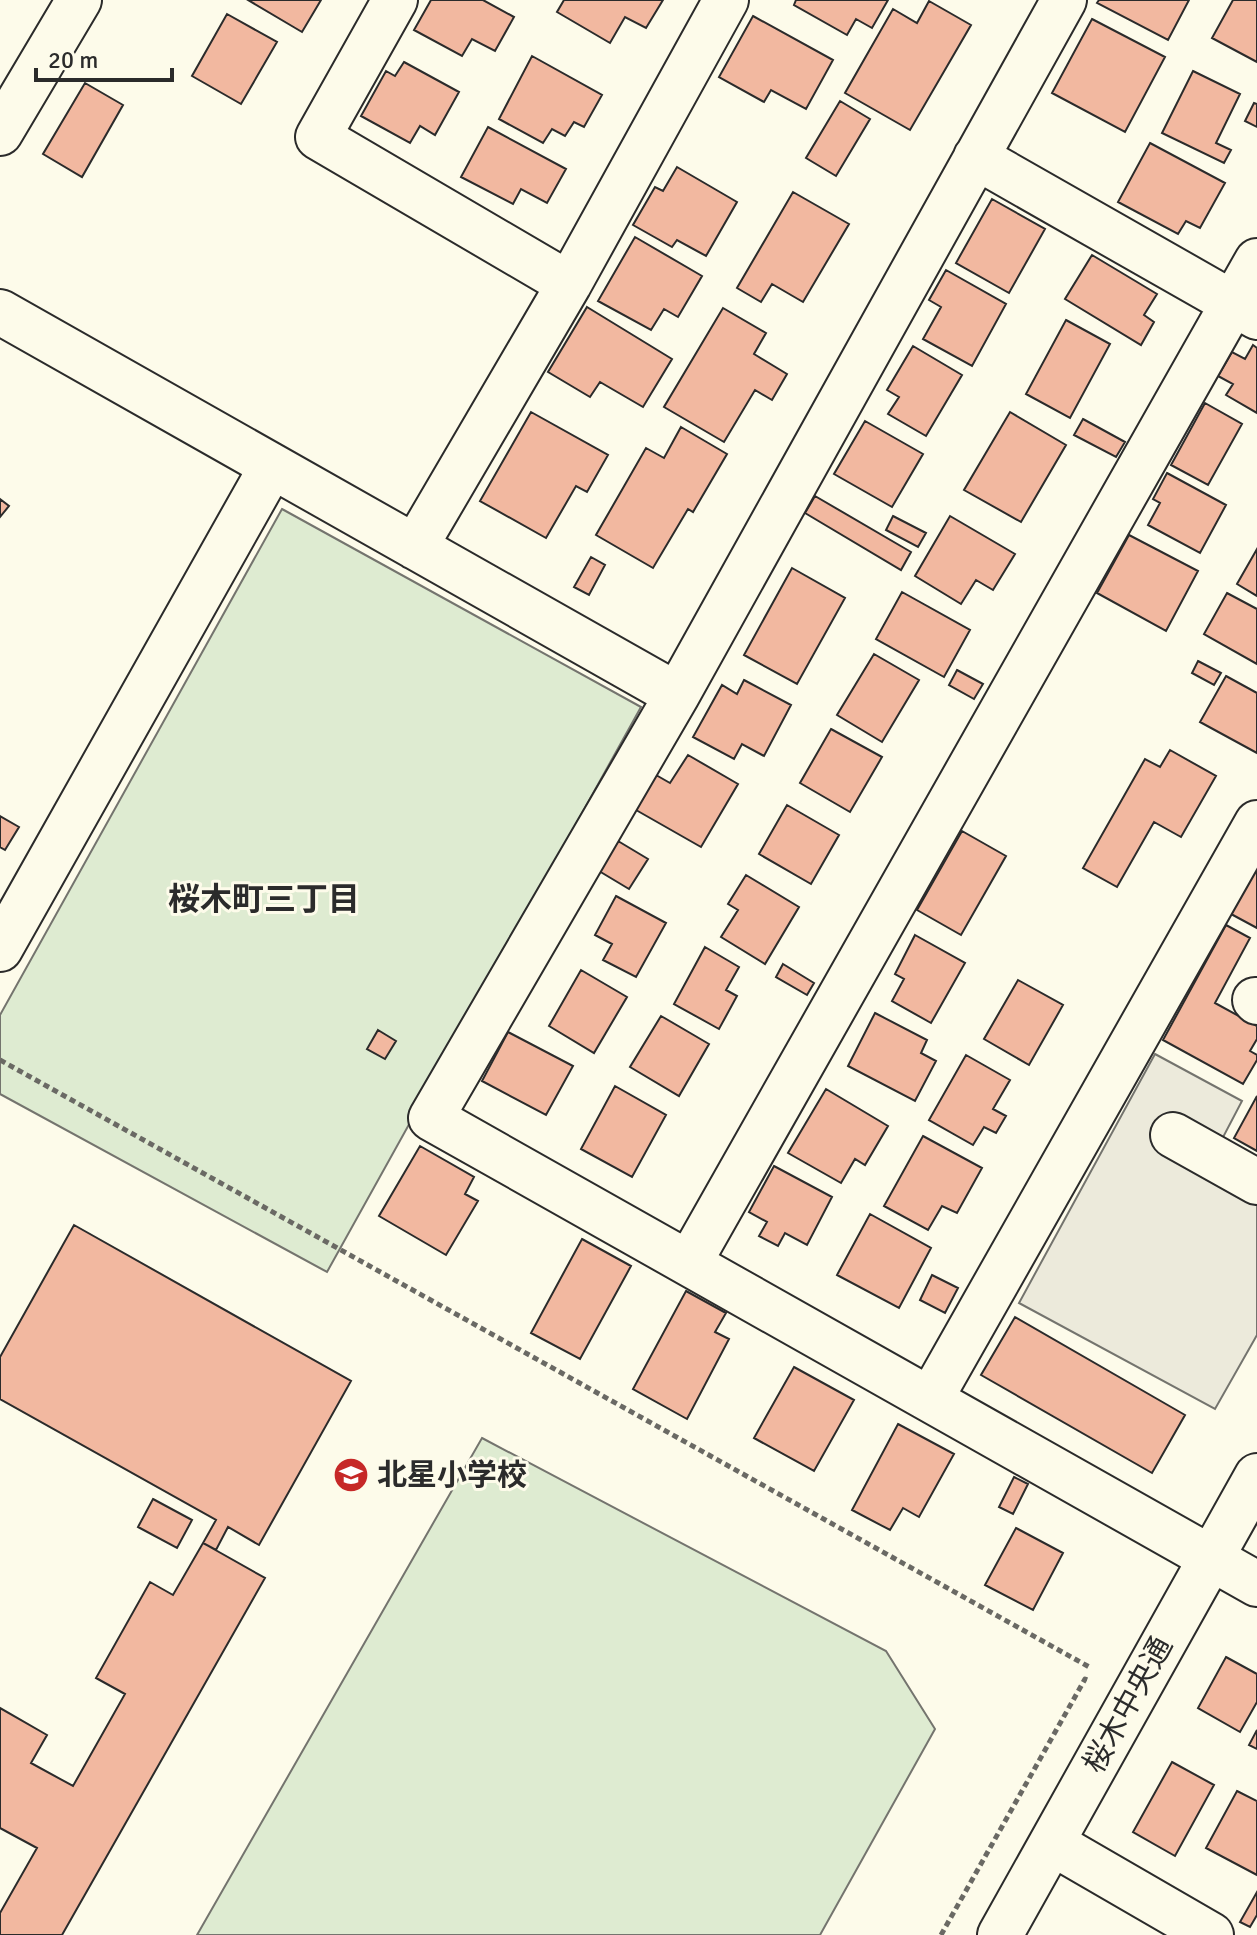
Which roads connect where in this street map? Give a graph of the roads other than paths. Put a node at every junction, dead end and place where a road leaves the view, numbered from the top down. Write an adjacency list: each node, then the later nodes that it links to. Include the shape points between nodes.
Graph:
1 (79, 0): 5 (street)
2 (395, 0): 8 (street, via 318,137)
3 (726, 0): 8 (street)
4 (1064, 0): 6 (street)
5 (0, 133)
6 (976, 157): 9 (street); 13 (street)
7 (1257, 261): 9 (street)
8 (569, 284): 12 (street)
9 (1245, 310): 18 (street)
10 (0, 312): 11 (street)
11 (272, 466): 12 (street); 15 (street)
12 (415, 547): 13 (street)
13 (677, 695): 18 (street, via 431,1118)
14 (1257, 823): 19 (street)
15 (0, 949)
16 (1173, 1135): 17 (street)
17 (1257, 1182)
18 (689, 1263): 19 (street)
19 (931, 1398): 21 (street)
20 (1257, 1476): 21 (street, 桜木中央通)
21 (1211, 1558): 22 (street); 23 (street, 桜木中央通)
22 (1257, 1584)
23 (1052, 1843): 24 (street, 桜木中央通); 25 (street)
24 (1000, 1935)
25 (1211, 1935)

